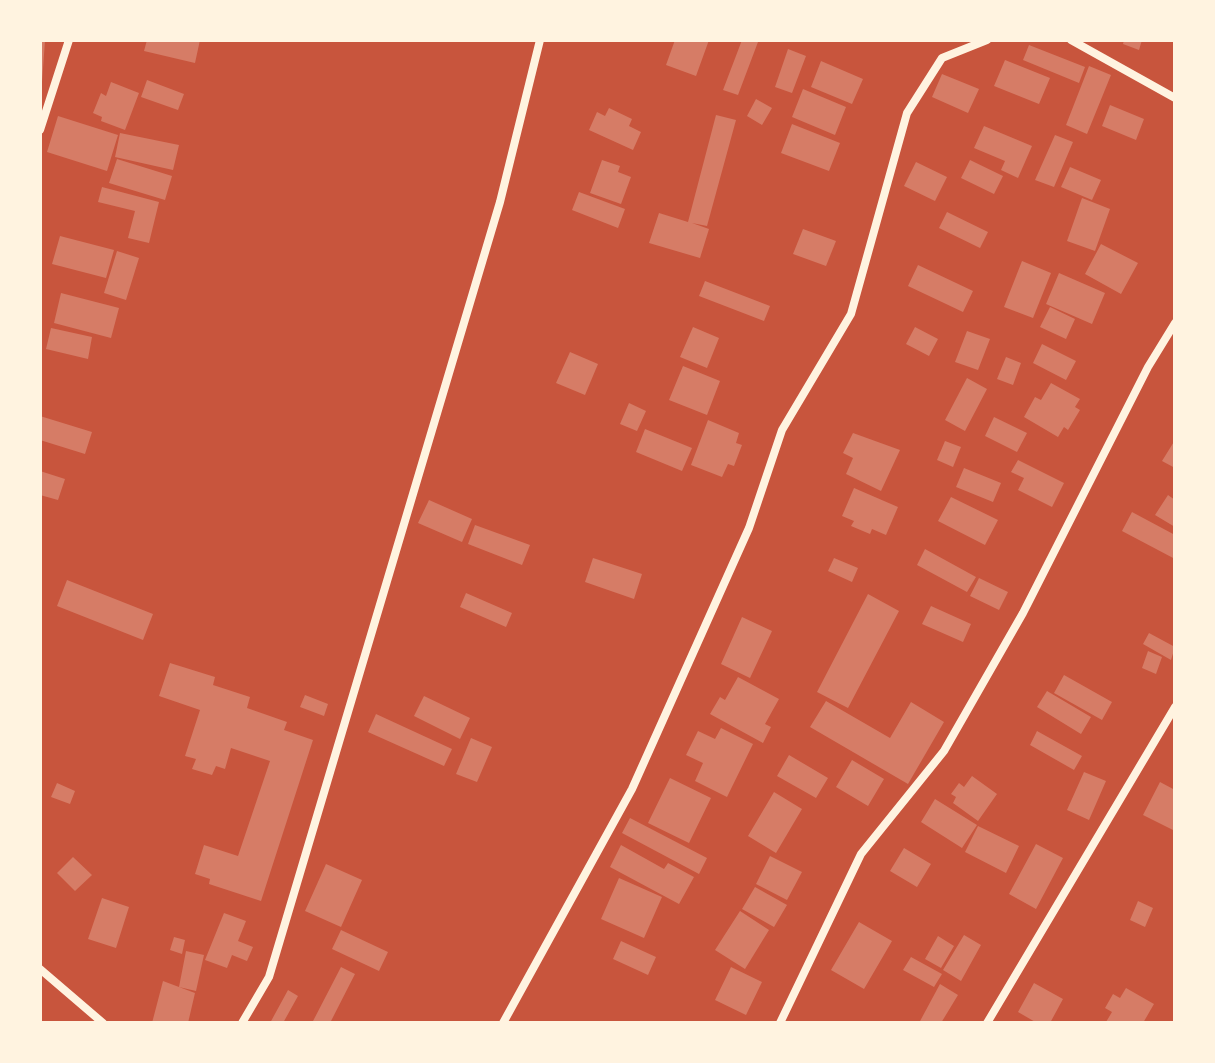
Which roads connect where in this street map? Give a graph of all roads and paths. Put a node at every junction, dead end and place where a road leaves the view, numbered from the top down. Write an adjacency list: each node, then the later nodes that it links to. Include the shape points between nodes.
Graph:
1 (69, 40): 6 (street)
2 (540, 40): 11 (street, via 500,202 273,962)
3 (987, 40): 12 (street, via 942,58 907,113 851,314 782,430 749,528 632,789)
4 (1071, 40): 5 (street)
5 (1175, 98)
6 (40, 130)
7 (1175, 323): 13 (street, via 944,751 861,854)
8 (1175, 707): 14 (street)
9 (40, 969): 10 (street)
10 (103, 1023)
11 (242, 1023)
12 (503, 1023)
13 (780, 1023)
14 (987, 1023)

